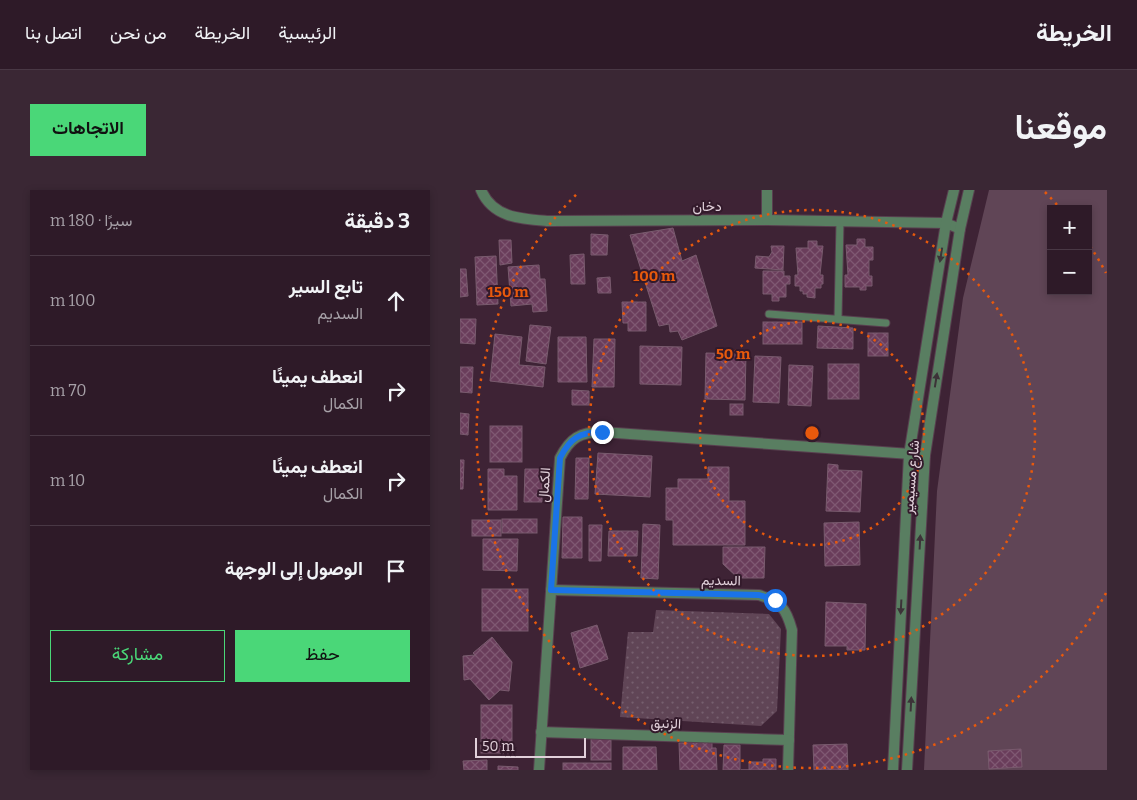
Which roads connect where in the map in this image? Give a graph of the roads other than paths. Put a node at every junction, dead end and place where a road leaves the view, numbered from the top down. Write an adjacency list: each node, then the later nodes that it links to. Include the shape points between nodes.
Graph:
1 (481, 190): 5 (street, دخان, via 496,211 548,221)
2 (767, 190): 5 (street)
3 (954, 190): 7 (street, شارع مسيمير)
4 (969, 190): 8 (street, شارع مسيمير)
5 (767, 220): 6 (street, دخان)
6 (840, 221): 7 (street, دخان); 10 (lane)
7 (946, 224): 8 (street, دخان); 12 (street, شارع مسيمير, one-way to 12)
8 (960, 229): 13 (street, شارع مسيمير, one-way to 8)
9 (769, 314): 10 (lane)
10 (838, 319): 11 (lane)
11 (886, 323)
12 (909, 455): 13 (street, الكمال); 14 (street, الكمال, via 602,432 575,436 560,458); 15 (street, شارع مسيمير, one-way to 15)
13 (924, 455): 16 (street, شارع مسيمير, one-way to 13)
14 (551, 590): 17 (street, الكمال); 18 (street, السديم, via 759,595 775,600 787,613 792,630)
15 (895, 723): 16 (street); 21 (street, شارع مسيمير)
16 (910, 725): 22 (street, شارع مسيمير)
17 (541, 732): 18 (street, الزنبق); 19 (street, الكمال)
18 (789, 740): 20 (street, السديم)
19 (539, 770)
20 (788, 770)
21 (893, 770)
22 (907, 770)

